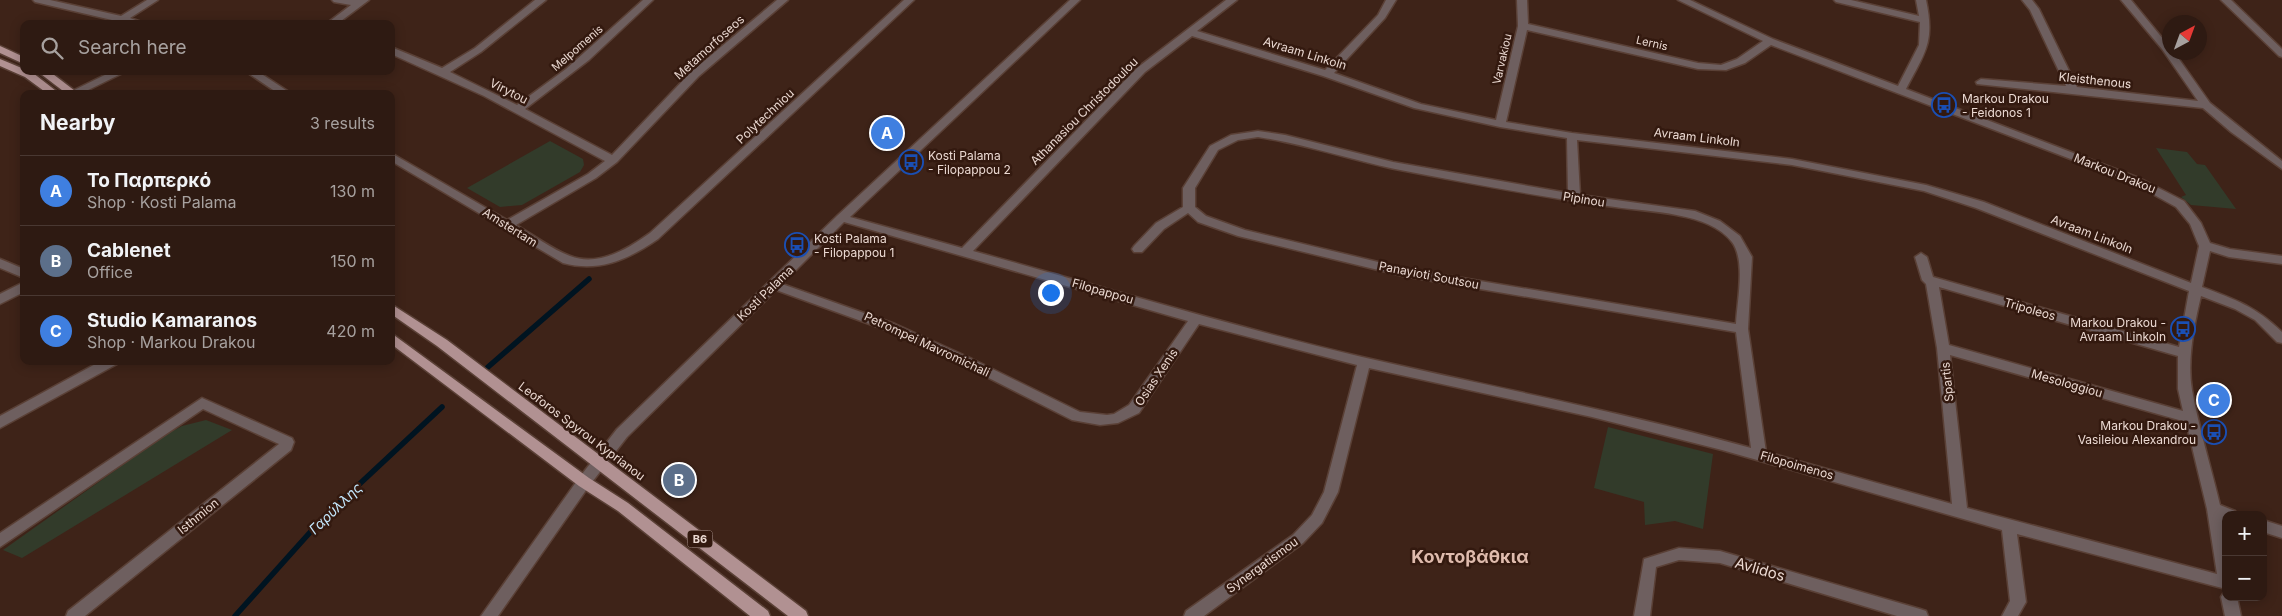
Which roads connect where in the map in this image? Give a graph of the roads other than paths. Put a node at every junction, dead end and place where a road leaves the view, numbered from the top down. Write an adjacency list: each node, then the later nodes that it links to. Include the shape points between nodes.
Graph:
1 (38, 0): 19 (street)
2 (154, 0): 19 (street)
3 (337, 0): 18 (street)
4 (541, 0): 32 (street, via 478,50)
5 (648, 0): 46 (street, Melpomenis, via 545,93)
6 (784, 0): 50 (street, Metamorfoseos, via 695,74)
7 (909, 0): 57 (street, Polytechniou)
8 (1075, 0): 54 (street, Kosti Palama)
9 (1232, 0): 24 (street, Athanasiou Christodoulou)
10 (1391, 0): 33 (street, via 1382,16)
11 (1522, 0): 23 (street, Varvakiou)
12 (1683, 0): 25 (street, Markou Drakou)
13 (1839, 0): 22 (street)
14 (1921, 0): 22 (street)
15 (2027, 0): 43 (street)
16 (2126, 0): 45 (street, via 2166,47)
17 (2226, 0): 28 (street)
18 (362, 2): 21 (street)
19 (122, 18): 20 (street)
20 (129, 20)
21 (337, 20)
22 (1925, 20): 44 (street, via 1924,45)
23 (1523, 26): 25 (street, Lernis, via 1698,66 1722,68 1740,61); 47 (street, Varvakiou)
24 (1190, 32): 33 (street, Avraam Linkoln); 59 (street, Athanasiou Christodoulou, via 1141,70)
25 (1770, 41): 44 (street, Markou Drakou)
26 (0, 48): 29 (main road)
27 (395, 52): 32 (street, Virytou)
28 (2282, 54)
29 (20, 59)
30 (0, 62): 31 (main road)
31 (20, 71)
32 (443, 72): 46 (street, Virytou)
33 (1328, 74): 47 (street, Avraam Linkoln, via 1418,106)
34 (29, 75): 39 (main road)
35 (48, 75): 40 (main road)
36 (113, 75): 41 (street)
37 (258, 75): 42 (street)
38 (1981, 82): 43 (street, Kleisthenous)
39 (50, 90)
40 (70, 90)
41 (81, 90)
42 (281, 90)
43 (2073, 90): 45 (street, Kleisthenous)
44 (1900, 92): 56 (street, Markou Drakou, via 2158,191 2180,204 2196,223)
45 (2206, 105): 51 (street)
46 (518, 110): 50 (street, Virytou)
47 (1500, 124): 48 (street, Avraam Linkoln)
48 (1572, 136): 52 (street); 67 (street, Avraam Linkoln, via 1784,161 1926,188 1980,205)
49 (395, 158): 55 (street, Amstertam)
50 (613, 160): 55 (street, Metamorfoseos, via 592,176)
51 (2282, 166)
52 (1574, 198): 53 (street, Pipinou, via 1393,165 1258,134 1235,137 1214,148 1189,188); 71 (street, Pipinou, via 1695,215 1736,238 1746,257)
53 (1189, 208): 58 (street, via 1160,226); 71 (street, Panayioti Soutsou, via 1202,219 1242,233 1404,272)
54 (842, 218): 59 (street, Filopappou); 65 (street, Kosti Palama)
55 (508, 224): 57 (street, Amstertam, via 567,260 586,264 610,261)
56 (2205, 246): 61 (street, via 2229,253); 67 (street)
57 (637, 249)
58 (1138, 249)
59 (965, 252): 70 (street, Filopappou)
60 (1921, 257): 64 (street, Spartis, via 1928,280)
61 (2282, 260)
62 (0, 263): 63 (street)
63 (20, 272)
64 (1932, 281): 74 (street, Spartis); 75 (street, Tripoleos)
65 (773, 285): 78 (street, Petrompei Mavromichali, via 860,314 926,342); 82 (street, Kosti Palama, via 622,433)
66 (20, 288): 68 (street)
67 (2195, 288): 72 (street, Avraam Linkoln, via 2259,317); 75 (street)
68 (0, 300)
69 (395, 311): 82 (main road, Leoforos Spyrou Kyprianou / B6, via 442,343)
70 (1195, 320): 76 (street, Filopappou); 78 (street, Osias Xenis, via 1134,409 1120,418 1103,422)
71 (1742, 328): 81 (street, Pipinou)
72 (2282, 339)
73 (395, 340): 83 (main road, B6)
74 (1943, 348): 79 (street, Mesologgiou); 85 (street, Spartis)
75 (2185, 353): 79 (street, via 2185,389)
76 (1364, 362): 81 (street, Filopoimenos, via 1592,412); 98 (street, Synergatismou, via 1331,492 1317,519 1298,539)
77 (104, 365): 80 (street)
78 (1077, 416)
79 (2191, 418): 84 (street)
80 (0, 423)
81 (1759, 455): 85 (street, Filopoimenos)
82 (598, 464): 83 (street, Kosti Palama); 97 (main road, Leoforos Spyrou Kyprianou / B6)
83 (584, 482): 95 (street, Kosti Palama); 96 (main road, B6, via 623,507)
84 (2214, 509): 86 (street); 91 (street)
85 (1960, 511): 87 (street, Filopoimenos)
86 (2222, 512)
87 (2009, 526): 92 (street, Filopoimenos); 101 (street, via 2018,602)
88 (2267, 527): 89 (street)
89 (2282, 532)
90 (0, 541): 94 (street, Isthmion, via 202,403 287,442)
91 (2222, 558)
92 (2222, 582)
93 (2230, 601): 102 (street)
94 (74, 616)
95 (489, 616)
96 (762, 616)
97 (800, 616)
98 (1192, 616)
99 (1642, 616): 100 (street, Avlidos, via 1649,563 1679,554 1720,557)
100 (1920, 616)
101 (2010, 616)
102 (2233, 616)

